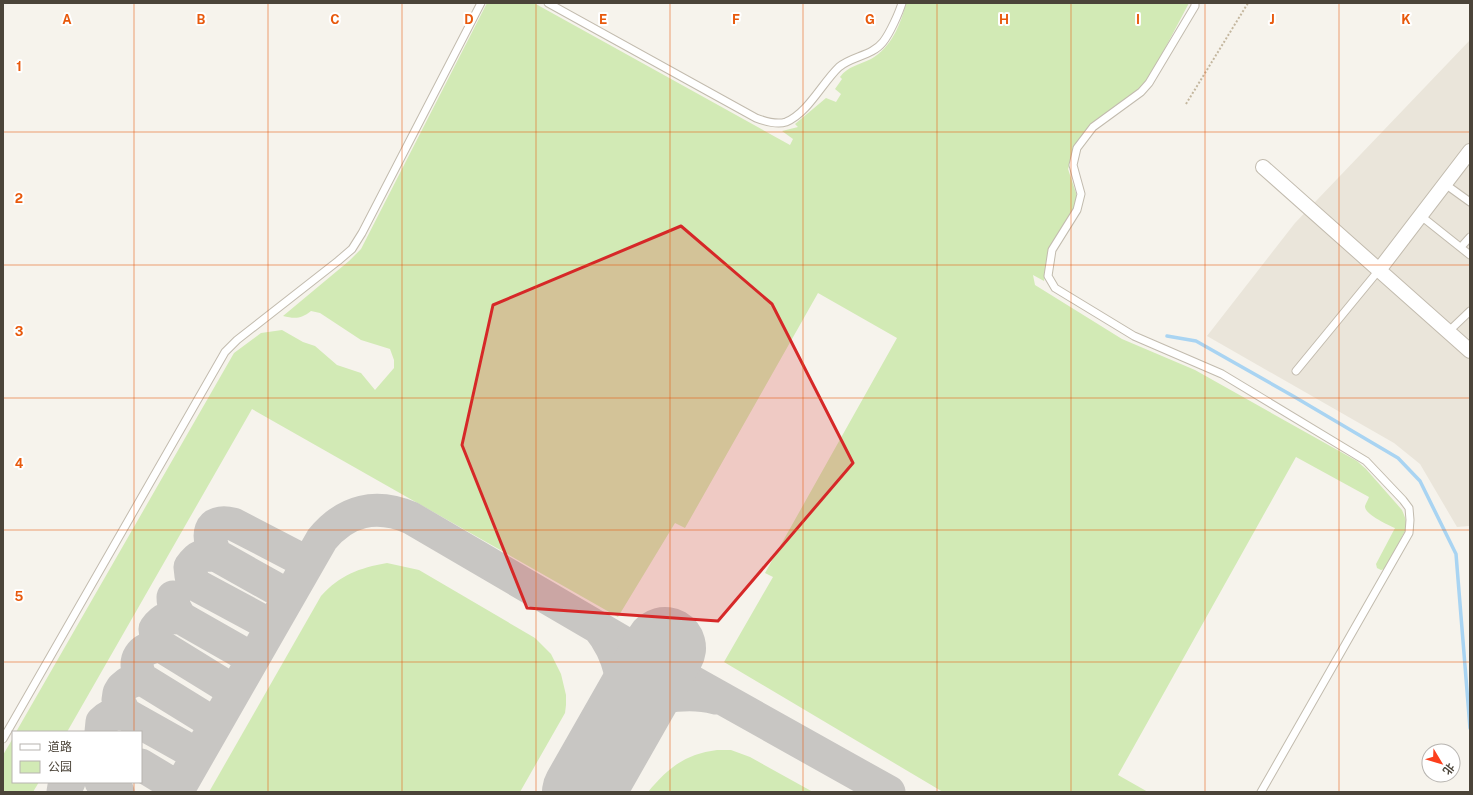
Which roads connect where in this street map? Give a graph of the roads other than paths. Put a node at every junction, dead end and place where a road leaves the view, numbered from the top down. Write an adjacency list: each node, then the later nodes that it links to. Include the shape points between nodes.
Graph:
1 (481, 3): 18 (lane, via 352,249 237,340 226,352)
2 (548, 3): 3 (lane, via 756,118 767,122 785,122 800,113 838,68 867,54 883,42)
3 (902, 3)
4 (1195, 3): 19 (lane, via 1150,83 1093,127 1077,148 1073,165 1081,194 1077,210 1052,250 1048,276 1055,288 1134,336 1222,374 1366,461 1403,500 1408,508 1410,520 1409,533)
5 (1470, 150): 7 (street)
6 (1263, 167): 13 (street)
7 (1445, 184): 8 (lane); 9 (street)
8 (1470, 202)
9 (1420, 216): 11 (lane); 13 (street)
10 (1470, 237): 11 (lane)
11 (1461, 247): 12 (lane)
12 (1470, 255)
13 (1379, 270): 15 (street); 17 (lane)
14 (1470, 311): 15 (lane)
15 (1448, 332): 16 (street)
16 (1470, 351)
17 (1296, 371)
18 (3, 739)
19 (1261, 792)

